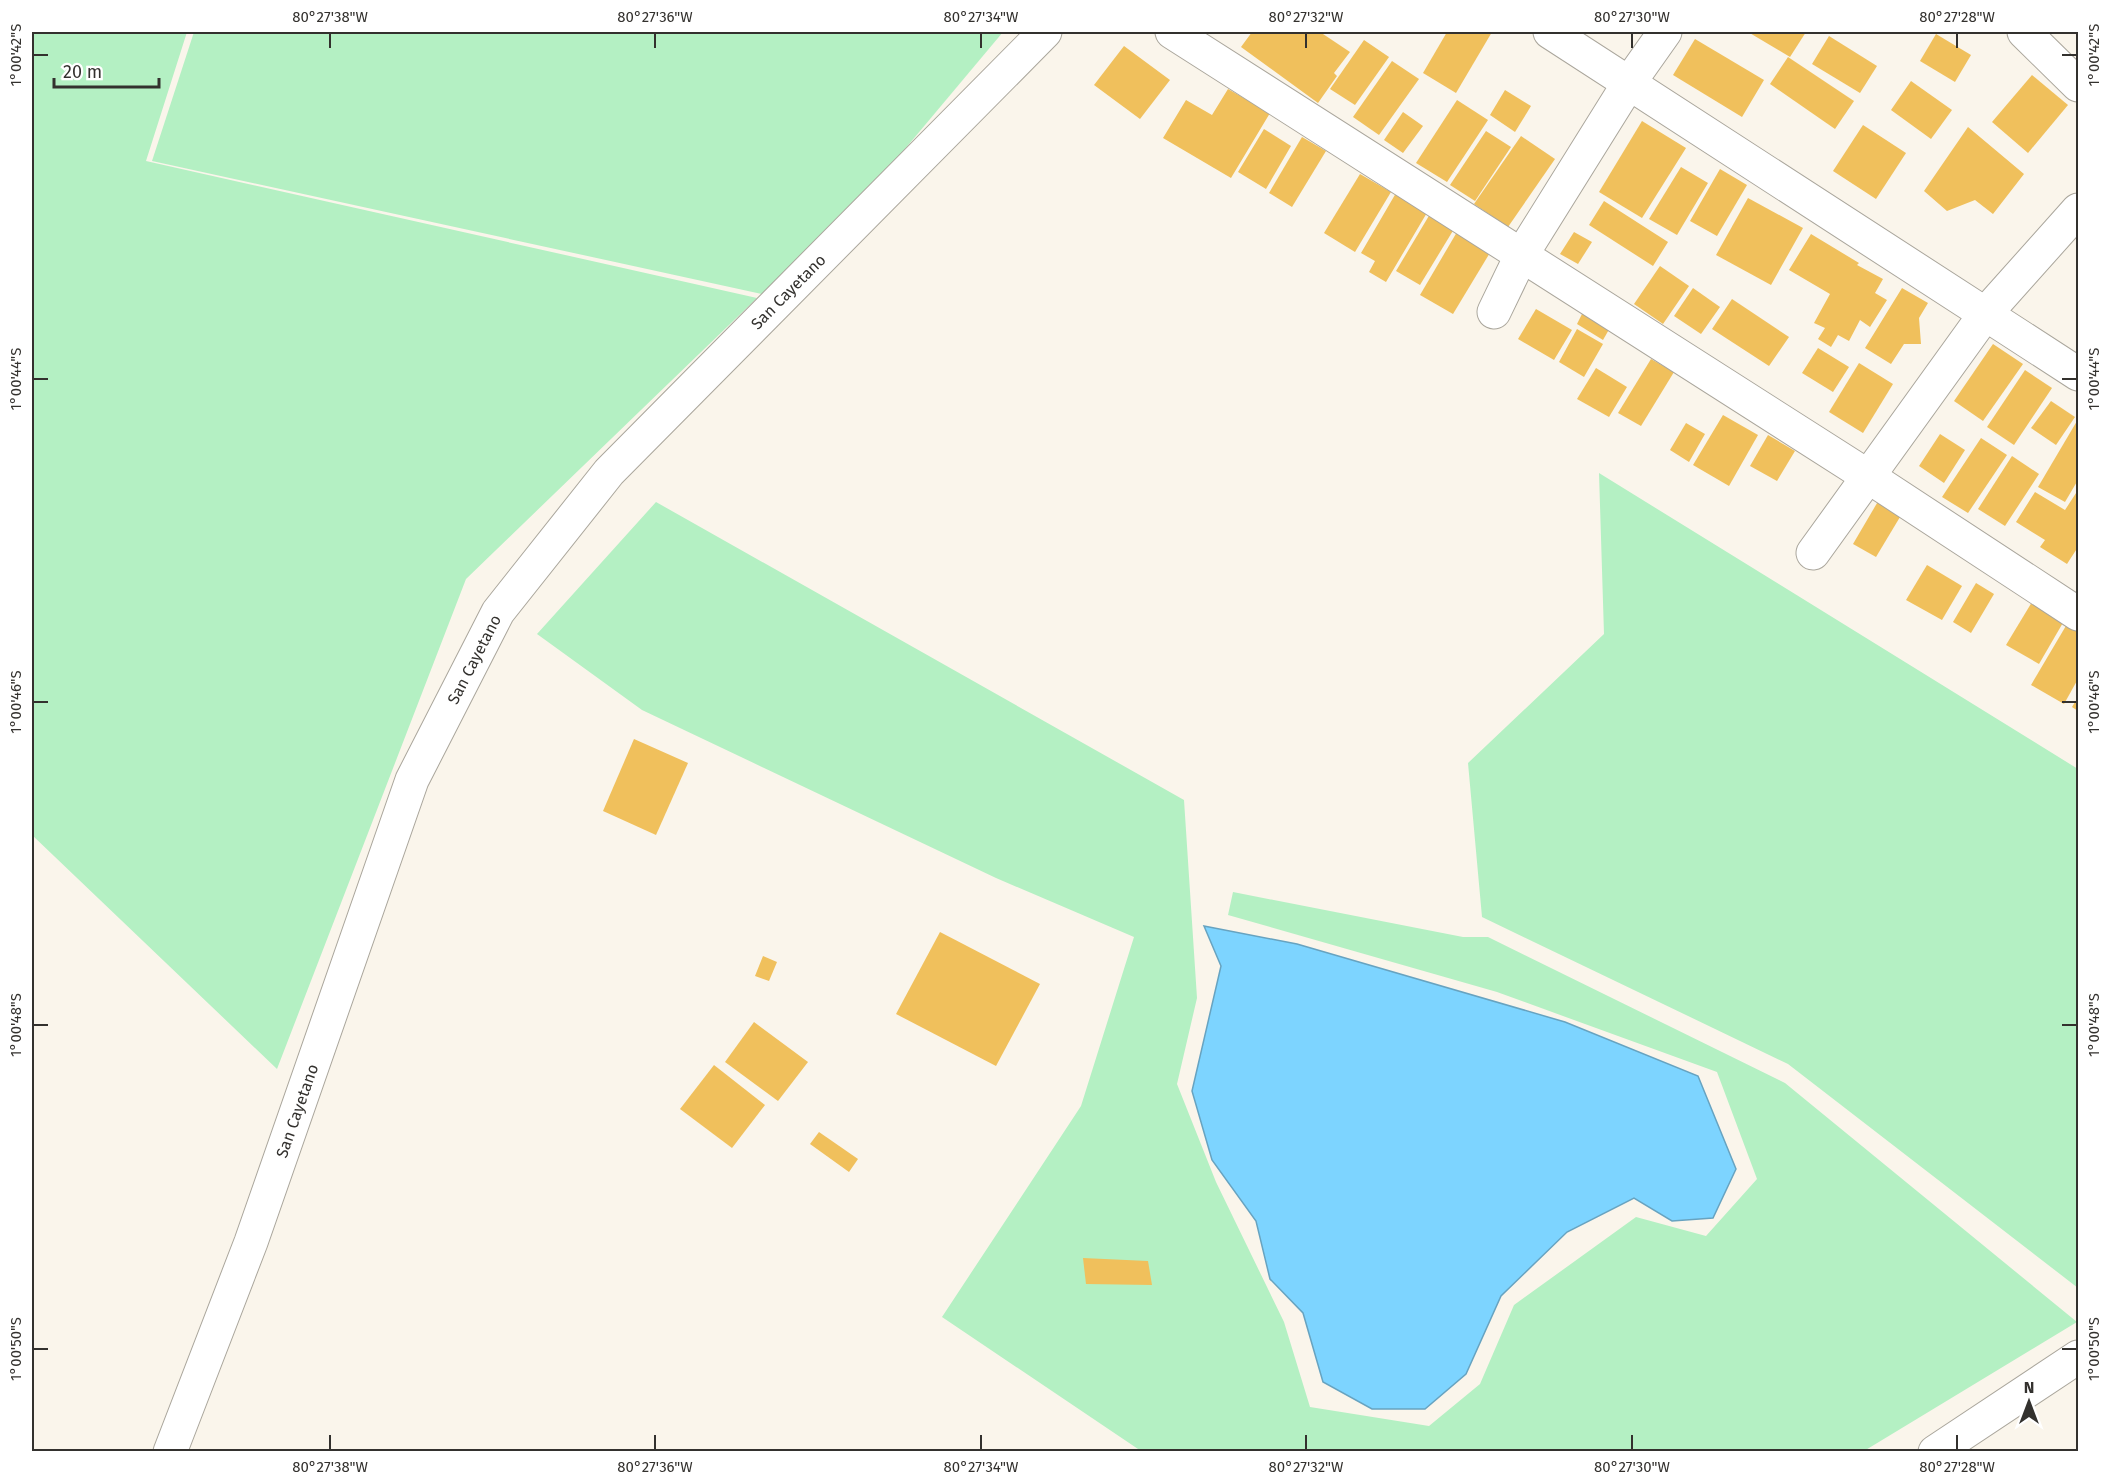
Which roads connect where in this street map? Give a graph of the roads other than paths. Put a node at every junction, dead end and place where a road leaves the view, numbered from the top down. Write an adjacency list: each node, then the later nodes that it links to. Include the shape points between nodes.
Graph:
1 (1045, 32): 17 (street, San Cayetano, via 609,472 498,612 412,780 251,1242)
2 (1172, 32): 9 (street)
3 (1550, 32): 6 (street)
4 (1665, 32): 6 (street)
5 (2024, 32): 7 (street)
6 (1629, 83): 9 (street); 11 (street)
7 (2079, 85)
8 (2079, 210): 11 (street)
9 (1521, 256): 10 (street); 13 (street)
10 (1494, 312)
11 (1986, 313): 12 (street); 13 (street)
12 (2079, 374)
13 (1869, 477): 14 (street); 15 (street)
14 (1813, 553)
15 (2079, 614)
16 (2079, 1357): 18 (street)
17 (170, 1452)
18 (1935, 1452)

